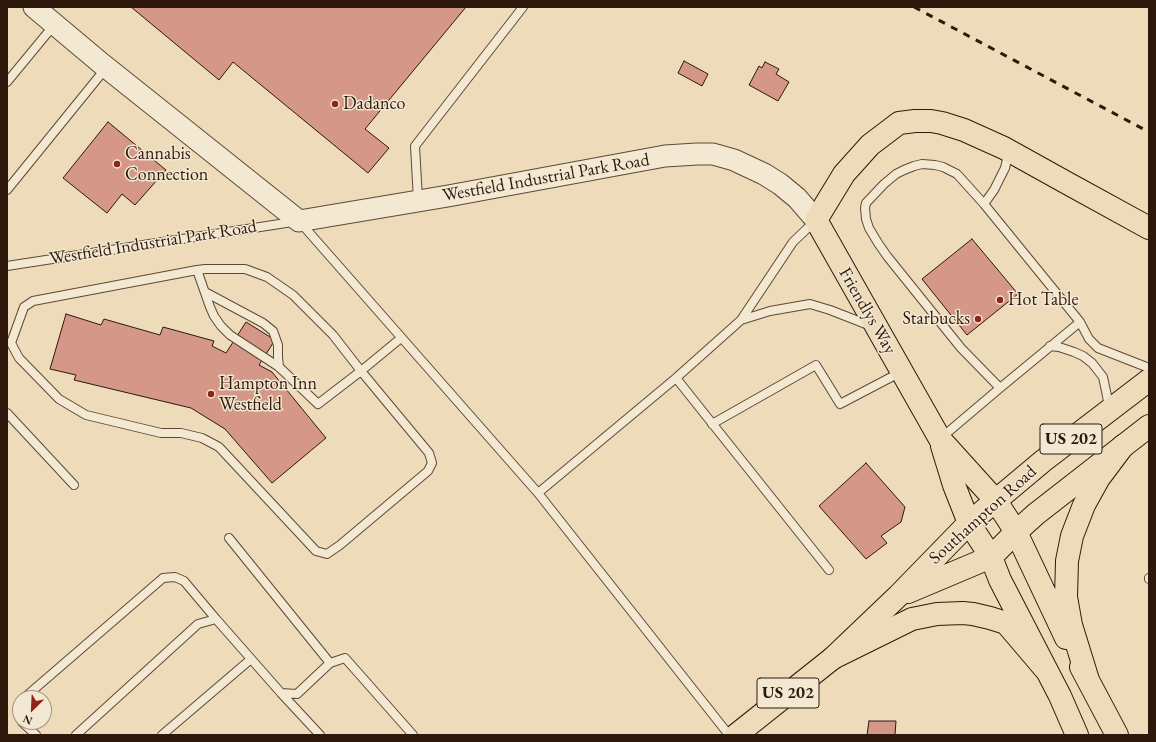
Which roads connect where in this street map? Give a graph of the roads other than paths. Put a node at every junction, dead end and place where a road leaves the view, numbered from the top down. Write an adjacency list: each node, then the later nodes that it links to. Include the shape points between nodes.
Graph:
1 (34, 7): 3 (street, Westfield Industrial Park Road)
2 (523, 7): 9 (lane, via 415,146)
3 (54, 24): 4 (street, Westfield Industrial Park Road); 5 (lane)
4 (106, 68): 8 (lane); 12 (street, Westfield Industrial Park Road)
5 (7, 82)
6 (1009, 151): 10 (lane, via 1005,168); 11 (main road, via 978,135 942,123 899,123 870,145 844,174); 13 (main road)
7 (786, 189): 9 (street, Westfield Industrial Park Road, via 774,180 734,160 713,154 697,154 665,156); 11 (street, Friendlys Way)
8 (7, 190)
9 (418, 201): 12 (street, Westfield Industrial Park Road)
10 (984, 204): 18 (lane); 28 (lane, via 957,174 943,167 922,164 896,174 869,199 865,208 869,228 878,244 961,348)
11 (816, 220): 17 (lane, via 793,242); 19 (main road, Friendlys Way)
12 (299, 221): 14 (lane, Westfield Industrial Park Road); 20 (lane)
13 (1149, 228)
14 (7, 266)
15 (197, 270): 16 (lane); 24 (lane, via 245,269 267,277 293,295 333,335); 24 (lane, via 33,300 24,307 11,344 19,358 59,399 86,415 161,433 181,433 202,438 219,447 316,551 327,554 428,471 432,463 429,453)
16 (205, 292): 22 (lane, via 214,316 221,326 230,335); 22 (lane, via 263,323 273,332 278,345)
17 (741, 320): 19 (lane, via 770,311 810,304); 26 (lane)
18 (1080, 322): 21 (lane); 23 (lane, via 1089,339 1098,348)
19 (877, 328): 25 (main road, Friendlys Way)
20 (402, 338): 24 (lane); 36 (lane)
21 (1050, 346): 28 (lane); 29 (lane, via 1074,352 1092,363 1103,377)
22 (279, 367): 24 (lane, via 318,404)
23 (1149, 368)
24 (361, 371)
25 (902, 371): 31 (lane, via 840,404 816,365); 33 (main road, Friendlys Way)
26 (676, 378): 31 (lane); 36 (lane)
27 (1149, 380): 29 (main road, Southampton Road / US 202)
28 (1000, 388): 33 (lane)
29 (1109, 410): 37 (main road, Southampton Road / US 202)
30 (7, 413): 35 (lane)
31 (712, 424): 42 (lane)
32 (1149, 426): 34 (main road, Southampton Road / US 202)
33 (940, 439): 37 (main road, Friendlys Way); 38 (main road, Friendlys Way)
34 (1123, 446): 39 (main road, Southampton Road / US 202); 49 (main road, via 1099,478 1084,505 1072,536 1067,561 1066,597)
35 (74, 485)
36 (538, 493): 52 (lane)
37 (996, 501): 38 (main road, Southampton Road / US 202); 39 (main road, Friendlys Way)
38 (969, 523): 41 (main road, Friendlys Way); 43 (main road, Southampton Road / US 202)
39 (1016, 532): 41 (main road, Southampton Road / US 202); 49 (main road, Friendlys Way, via 1070,648)
40 (229, 538): 47 (lane)
41 (991, 557): 43 (main road, Southampton Road / US 202); 48 (main road, Friendlys Way)
42 (829, 570)
43 (898, 596): 45 (main road, Southampton Road / US 202)
44 (216, 619): 46 (lane); 50 (lane, via 184,581 175,577 163,578); 53 (lane, via 198,624)
45 (833, 658): 48 (main road, via 912,619 937,614 963,613 1006,623); 52 (main road, Southampton Road / US 202)
46 (251, 659): 51 (lane); 54 (lane)
47 (330, 663): 51 (lane, via 297,694); 56 (lane, via 344,658)
48 (1046, 670): 57 (main road)
49 (1088, 680): 58 (main road)
50 (33, 690)
51 (281, 693): 55 (lane)
52 (739, 734)
53 (76, 735)
54 (162, 735)
55 (320, 735)
56 (413, 735)
57 (1077, 735)
58 (1117, 735)

